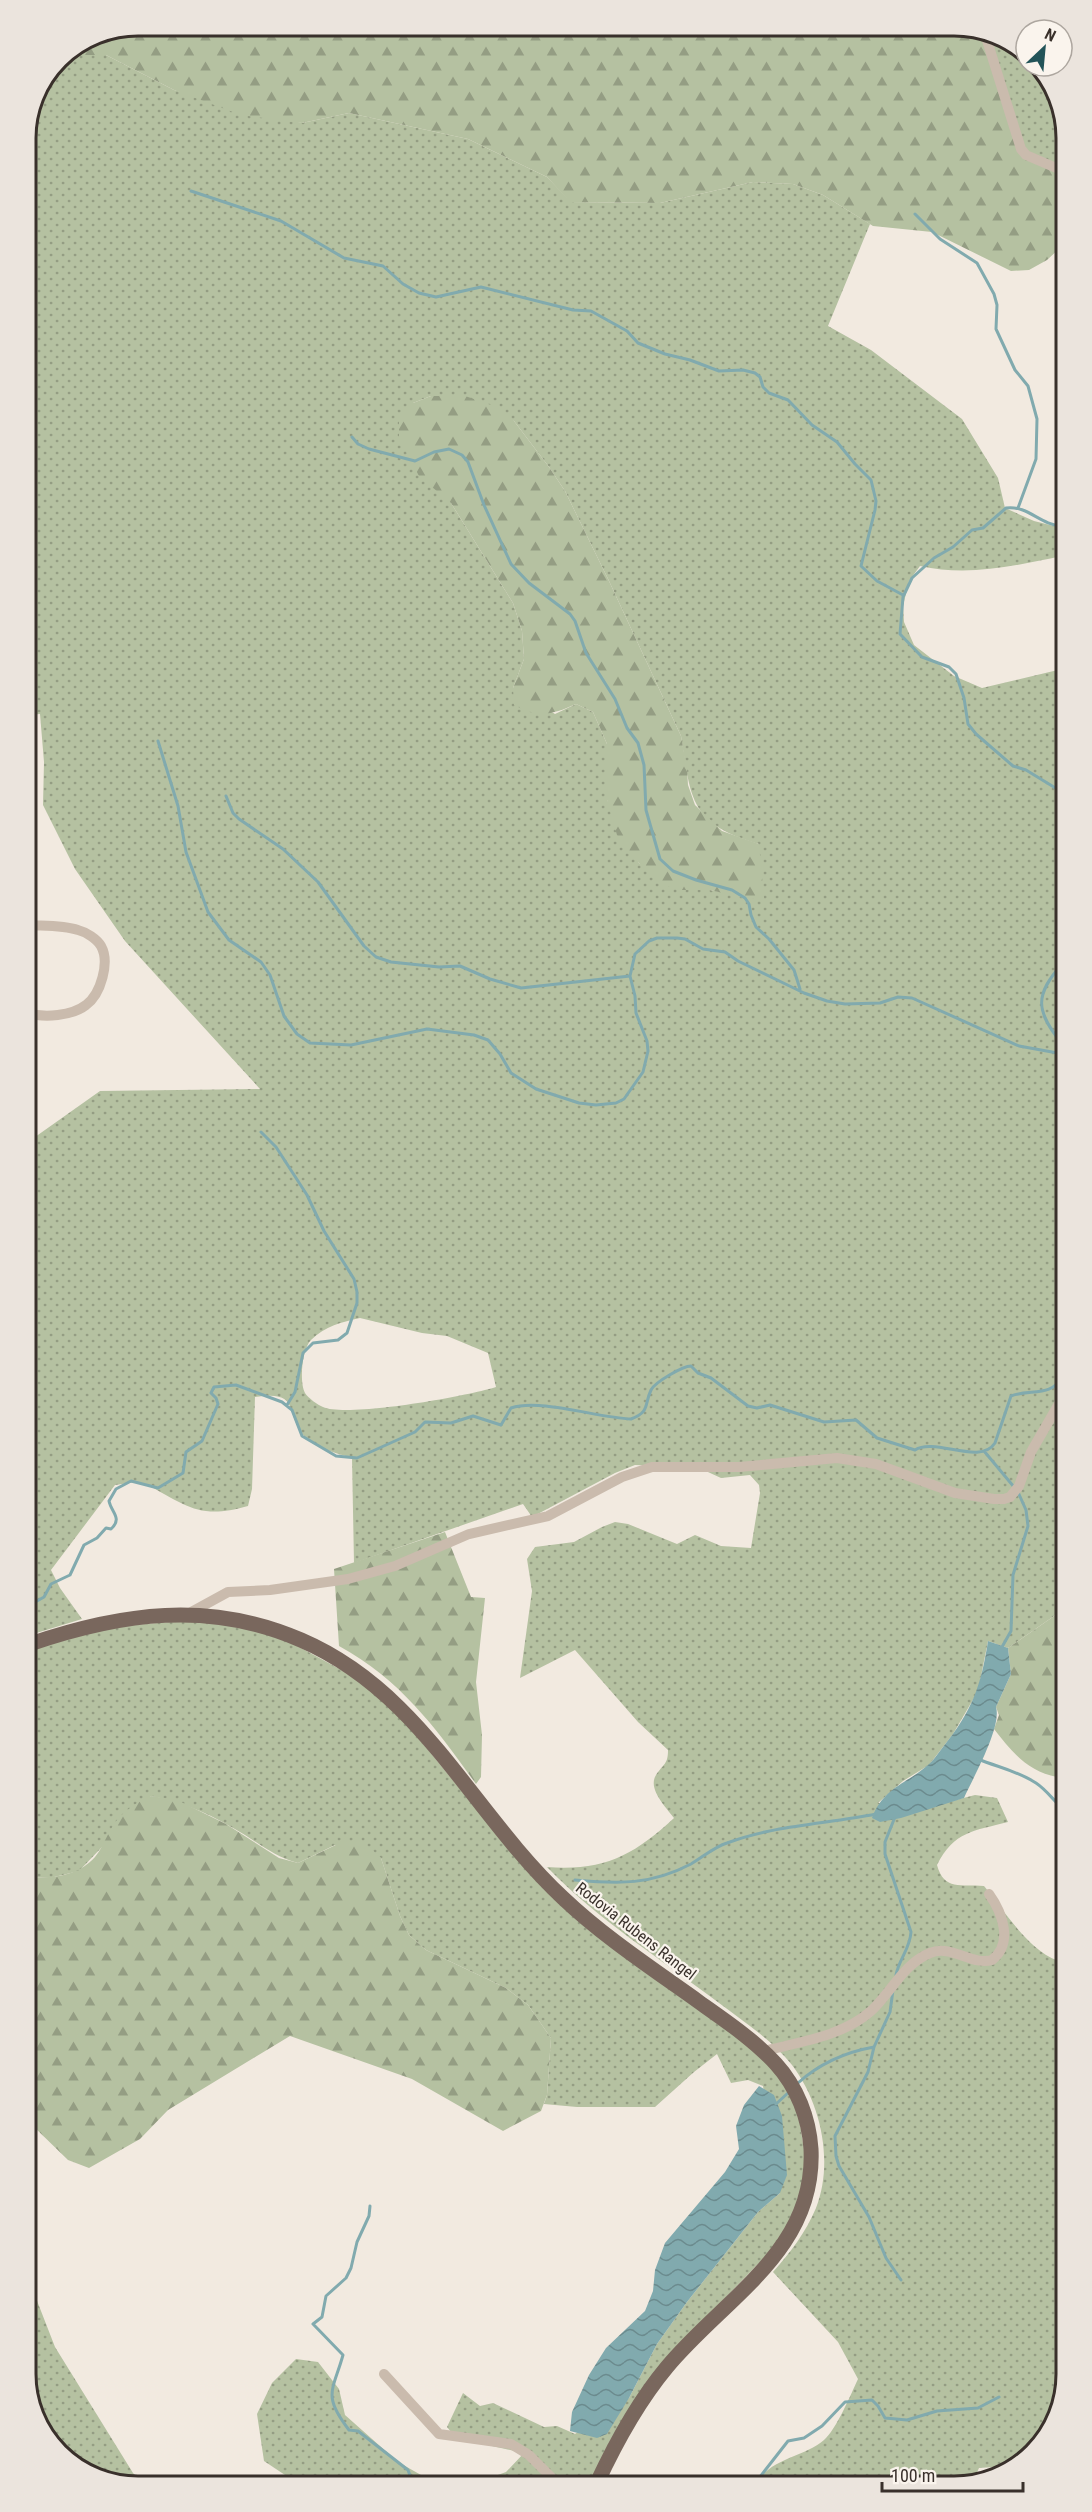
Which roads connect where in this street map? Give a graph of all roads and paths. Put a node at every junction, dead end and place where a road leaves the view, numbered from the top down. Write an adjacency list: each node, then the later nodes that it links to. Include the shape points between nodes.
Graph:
1 (988, 42): 2 (street, via 1021,149)
2 (1056, 168)
3 (36, 926): 4 (street, via 78,930 98,941 104,955 102,980 87,1005 47,1016)
4 (36, 1014)
5 (1056, 1409): 6 (street, via 1031,1452 1018,1486 1004,1499 955,1493 876,1464 837,1458 739,1467 652,1467 622,1477 548,1516 469,1534 395,1566 348,1579 228,1592)
6 (185, 1615): 7 (main road, Rodovia Rubens Rangel, via 107,1621); 9 (main road, Rodovia Rubens Rangel, via 215,1617 279,1632 330,1653 362,1674 397,1703 525,1860 563,1898)
7 (36, 1642)
8 (990, 1894): 9 (street, via 999,1908 1004,1937 993,1960 943,1950 931,1952 893,1983 870,2012 852,2024 811,2040)
9 (764, 2051): 12 (main road, Rodovia Rubens Rangel, via 797,2095 809,2130 809,2184 800,2214 774,2259 651,2386)
10 (384, 2374): 11 (street, via 439,2434 511,2444)
11 (550, 2476)
12 (600, 2476)

